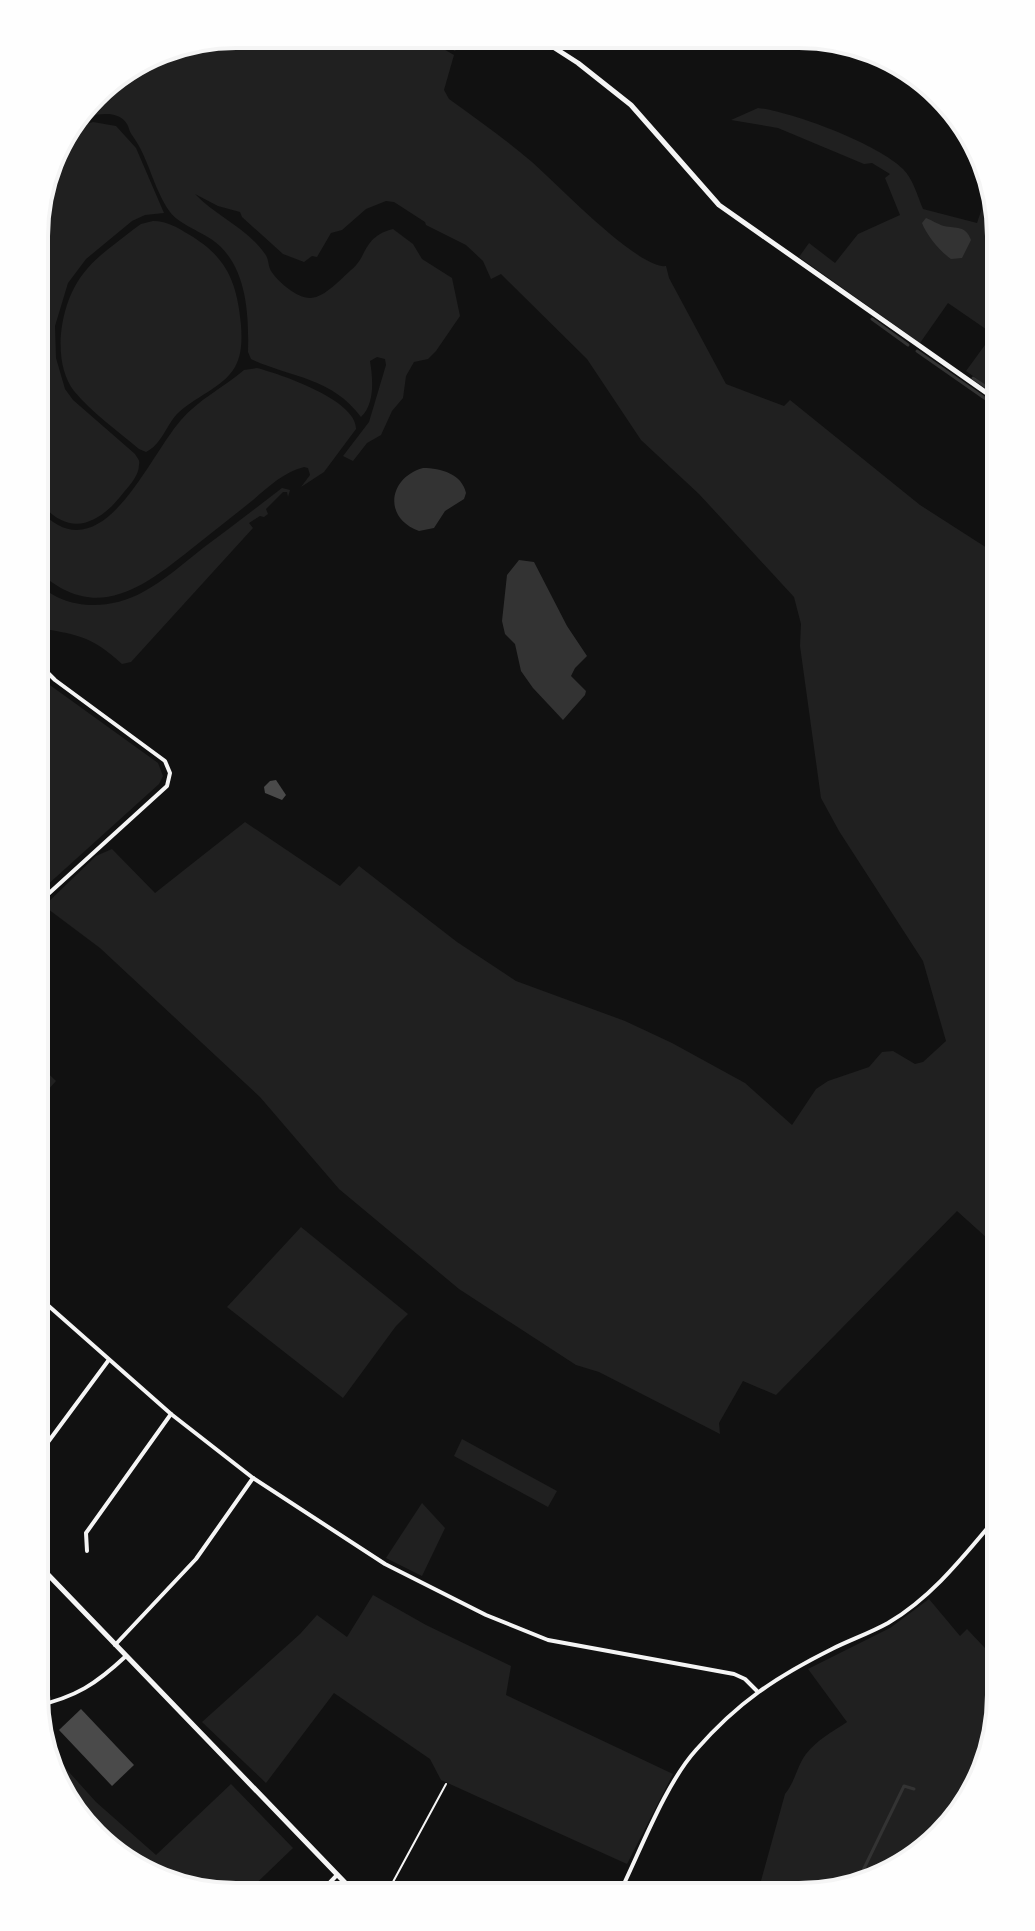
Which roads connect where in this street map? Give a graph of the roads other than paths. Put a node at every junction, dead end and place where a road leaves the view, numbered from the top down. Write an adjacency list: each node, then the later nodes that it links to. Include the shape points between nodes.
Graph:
1 (555, 48): 2 (street, via 631,105 725,210)
2 (987, 393)
3 (48, 673): 4 (street, via 165,761 170,773 167,786)
4 (48, 894)
5 (48, 1306): 6 (street)
6 (108, 1361): 7 (street); 8 (street)
7 (171, 1414): 9 (street); 11 (street, via 86,1533)
8 (48, 1442)
9 (253, 1478): 13 (street, via 196,1559); 15 (street, via 385,1564 501,1621 548,1640 734,1674)
10 (987, 1528): 15 (street, via 945,1578 910,1608)
11 (87, 1551)
12 (48, 1575): 13 (street)
13 (115, 1645): 14 (street)
14 (126, 1656): 16 (street, via 81,1692); 18 (street)
15 (757, 1691): 22 (street, via 692,1753)
16 (48, 1702)
17 (446, 1784): 21 (lane)
18 (337, 1875): 19 (street); 20 (street)
19 (329, 1883)
20 (345, 1883)
21 (393, 1883)
22 (624, 1883)

